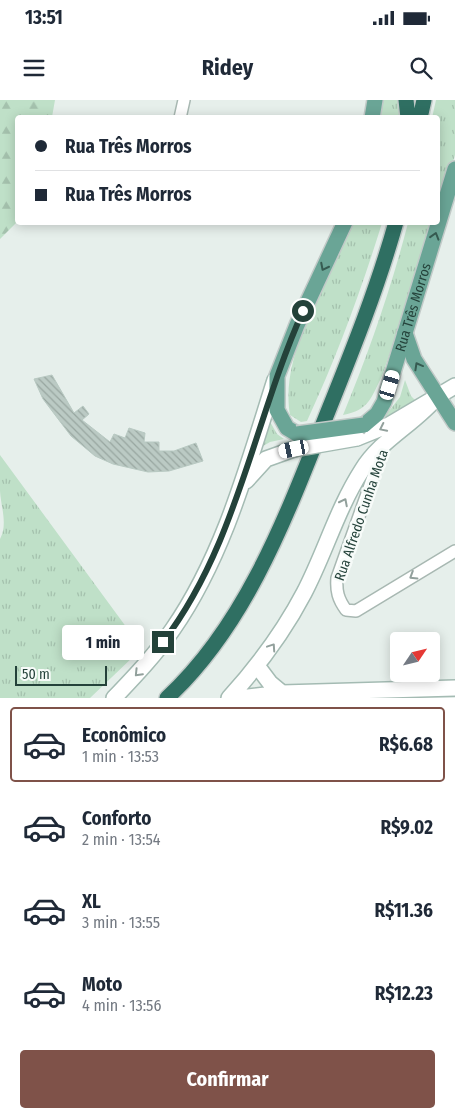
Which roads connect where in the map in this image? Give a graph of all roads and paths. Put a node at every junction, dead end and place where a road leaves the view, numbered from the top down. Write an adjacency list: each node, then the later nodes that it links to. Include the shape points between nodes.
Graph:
1 (184, 100): 5 (street)
2 (375, 100): 6 (main road)
3 (406, 100): 7 (highway)
4 (424, 100): 8 (highway)
5 (181, 115)
6 (372, 115)
7 (408, 115)
8 (421, 115)
9 (455, 169): 10 (main road, Rua Três Morros)
10 (449, 208): 13 (main road, Rua Três Morros, one-way to 10)
11 (344, 225): 14 (main road, one-way to 14)
12 (395, 225): 27 (highway, via 365,318 309,460 265,558 220,636 200,664)
13 (405, 333): 16 (main road, one-way to 13, via 414,360); 18 (main road, Rua Três Morros, via 384,402)
14 (277, 376): 19 (main road, via 278,410); 21 (main road)
15 (455, 386): 16 (main road)
16 (438, 396): 17 (main road); 18 (main road, one-way to 18, via 381,429); 20 (main road, via 425,412)
17 (455, 423)
18 (360, 431): 19 (main road, bridge)
19 (296, 441): 21 (main road, via 266,459)
20 (386, 442): 22 (street, Rua Alfredo Cunha Mota, one-way to 20, via 356,611 346,610 341,604 336,591 338,578); 23 (main road, one-way to 20, via 305,592 337,515 362,470)
21 (237, 493): 26 (main road, one-way to 26, via 217,549 192,599 144,667)
22 (455, 551)
23 (258, 667): 25 (main road); 28 (main road)
24 (455, 688): 25 (main road)
25 (282, 693): 29 (main road)
26 (114, 698)
27 (167, 698)
28 (230, 698)
29 (240, 698)

